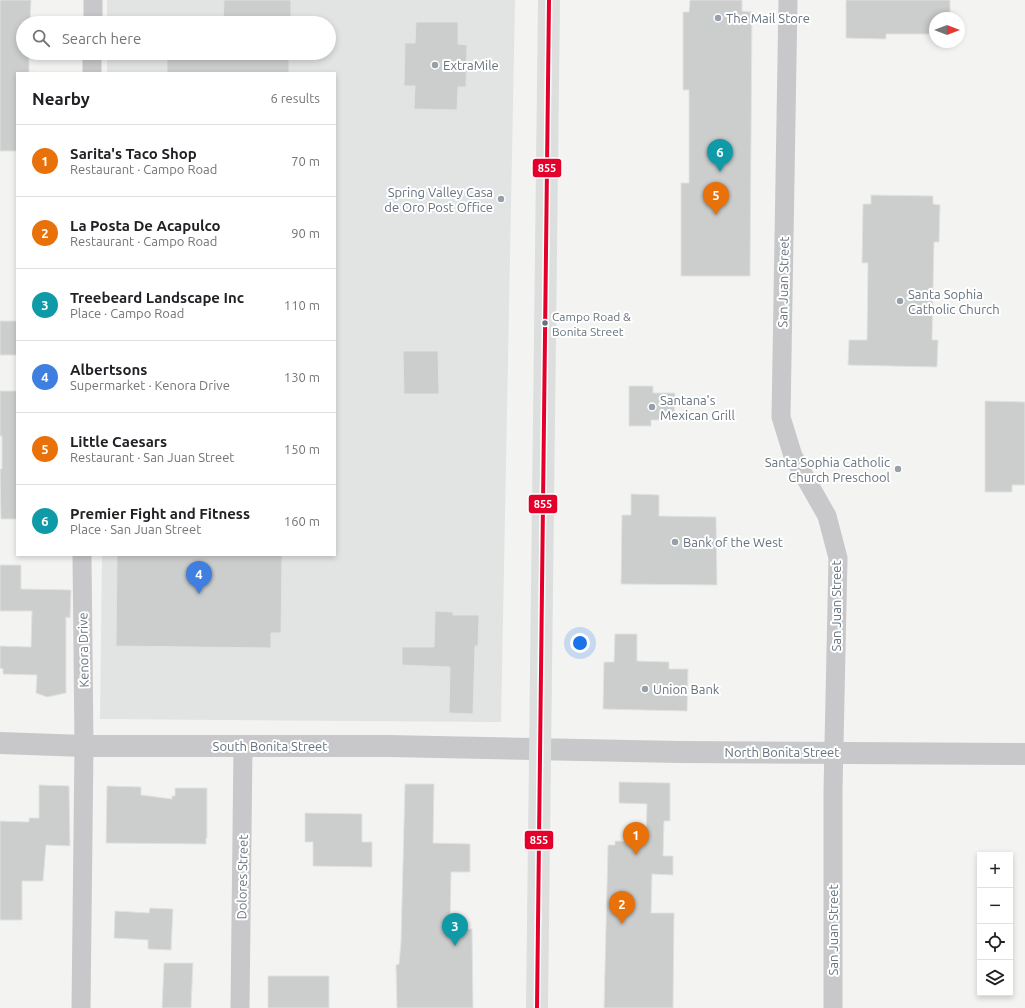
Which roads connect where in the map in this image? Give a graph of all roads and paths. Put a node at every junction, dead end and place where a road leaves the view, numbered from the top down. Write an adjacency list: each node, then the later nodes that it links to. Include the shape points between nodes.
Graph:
1 (93, 0): 4 (street)
2 (549, 0): 11 (main road)
3 (788, 0): 12 (street, San Juan Street, via 781,417 793,456 827,516 838,558)
4 (92, 16)
5 (92, 60): 6 (street)
6 (92, 72)
7 (82, 556): 9 (street, Kenora Drive)
8 (0, 743): 9 (street, South Bonita Street)
9 (84, 746): 10 (street, South Bonita Street); 14 (street, Kenora Drive)
10 (243, 746): 11 (street, South Bonita Street); 15 (street, Dolores Street)
11 (540, 748): 12 (street, North Bonita Street, via 680,752); 16 (main road)
12 (834, 752): 13 (street, North Bonita Street); 17 (street, San Juan Street)
13 (1025, 754)
14 (81, 1008)
15 (240, 1008)
16 (537, 1008)
17 (833, 1008)

